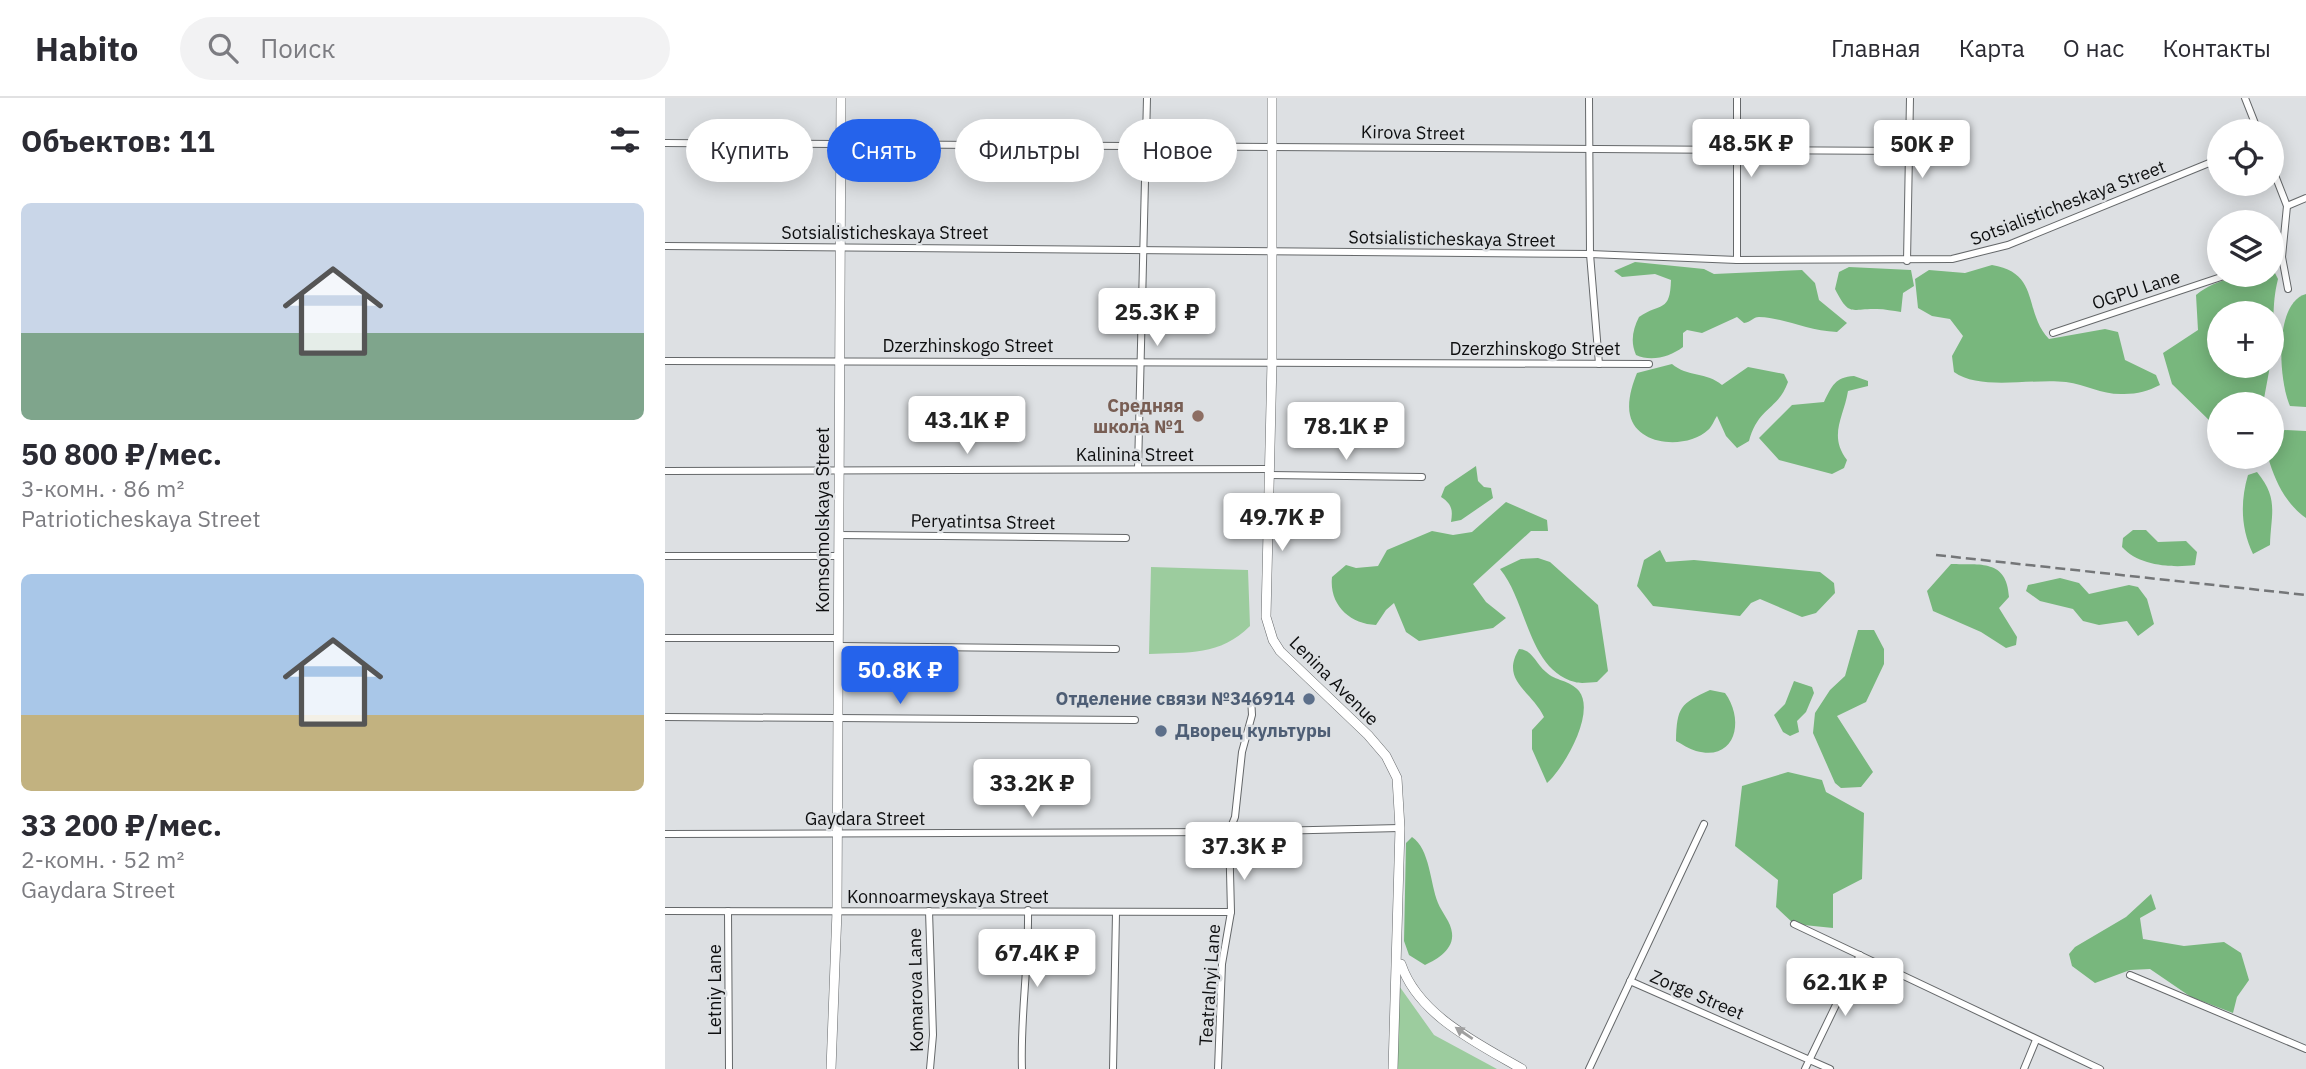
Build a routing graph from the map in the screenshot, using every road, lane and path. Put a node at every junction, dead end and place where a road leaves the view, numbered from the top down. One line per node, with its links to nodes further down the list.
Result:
1 (841, 98): 8 (main road, Komsomolskaya Street)
2 (1147, 98): 9 (street)
3 (1272, 98): 15 (main road, Lenina Avenue)
4 (1588, 98): 17 (street)
5 (1737, 98): 18 (street)
6 (1910, 98): 19 (street)
7 (2245, 98): 10 (street)
8 (841, 119)
9 (1147, 119)
10 (2253, 119)
11 (827, 142): 12 (street, Kirova Street)
12 (665, 143)
13 (941, 143): 16 (street, Kirova Street)
14 (1237, 145): 15 (street, Kirova Street)
15 (1271, 145): 17 (street, Kirova Street); 30 (main road, Lenina Avenue)
16 (1118, 146)
17 (1589, 150): 18 (street, Kirova Street); 31 (street)
18 (1737, 150): 19 (street, Kirova Street); 32 (street)
19 (1909, 151): 33 (street)
20 (2207, 164): 33 (street, Sotsialisticheskaya Street)
21 (841, 182): 28 (main road, Komsomolskaya Street)
22 (1146, 182): 29 (street)
23 (2283, 196): 25 (street)
24 (2306, 198): 25 (street)
25 (2287, 206): 26 (street)
26 (2284, 237)
27 (665, 246): 28 (street, Sotsialisticheskaya Street)
28 (841, 247): 29 (street, Sotsialisticheskaya Street); 38 (main road, Komsomolskaya Street)
29 (1144, 249): 30 (street, Sotsialisticheskaya Street); 40 (street)
30 (1271, 251): 31 (street, Sotsialisticheskaya Street); 41 (main road, Lenina Avenue)
31 (1590, 254): 32 (street, Sotsialisticheskaya Street); 42 (street)
32 (1737, 260): 33 (street, Sotsialisticheskaya Street)
33 (1907, 261)
34 (2284, 268): 36 (street)
35 (2207, 282): 37 (street, OGPU Lane)
36 (2288, 289)
37 (2053, 333)
38 (840, 360): 39 (street, Dzerzhinskogo Street); 40 (street, Dzerzhinskogo Street); 46 (main road, Komsomolskaya Street)
39 (665, 361)
40 (1141, 361): 41 (street, Dzerzhinskogo Street); 44 (street)
41 (1272, 361): 42 (street, Dzerzhinskogo Street); 47 (main road, Lenina Avenue)
42 (1599, 364): 43 (street, Dzerzhinskogo Street)
43 (1649, 364)
44 (1139, 469): 46 (street, Kalinina Street); 47 (street, Kalinina Street)
45 (665, 471): 46 (street, Kalinina Street)
46 (839, 471): 49 (main road, Komsomolskaya Street)
47 (1269, 472): 48 (street, Kalinina Street); 61 (main road, Lenina Avenue)
48 (1422, 477)
49 (839, 535): 50 (street, Peryatintsa Street); 52 (main road, Komsomolskaya Street)
50 (1126, 538)
51 (665, 556): 52 (street)
52 (839, 556): 54 (main road, Komsomolskaya Street)
53 (665, 638): 54 (street)
54 (838, 642): 55 (street); 58 (main road, Komsomolskaya Street)
55 (1117, 649)
56 (1251, 697): 62 (street, Teatralnyi Lane)
57 (665, 717): 58 (street)
58 (838, 719): 59 (street); 63 (main road, Komsomolskaya Street)
59 (1135, 720)
60 (1704, 824): 76 (street)
61 (1400, 828): 62 (street, Gaydara Street); 74 (main road, Lenina Avenue)
62 (1229, 832): 63 (street, Gaydara Street); 70 (street, Teatralnyi Lane)
63 (837, 833): 64 (street, Gaydara Street); 67 (main road, Komsomolskaya Street)
64 (665, 834)
65 (665, 911): 66 (street, Konnoarmeyskaya Street)
66 (728, 911): 67 (street, Konnoarmeyskaya Street); 80 (street, Letniy Lane)
67 (837, 911): 68 (street, Konnoarmeyskaya Street); 81 (main road, Komsomolskaya Street)
68 (929, 911): 69 (street, Konnoarmeyskaya Street); 82 (street, Komarova Lane)
69 (1028, 911): 71 (street, Konnoarmeyskaya Street); 83 (street)
70 (1231, 912): 71 (street, Konnoarmeyskaya Street); 85 (street, Teatralnyi Lane)
71 (1116, 913): 84 (street)
72 (1794, 923): 73 (street)
73 (1860, 955): 77 (street); 79 (street)
74 (1398, 956): 86 (main road, Lenina Avenue); 87 (main road, one-way to 74)
75 (2130, 975): 78 (street)
76 (1630, 981): 79 (street, Zorge Street); 88 (street)
77 (2036, 1040): 91 (street); 92 (street)
78 (2306, 1048)
79 (1809, 1059): 89 (street); 90 (street, Zorge Street)
80 (729, 1069)
81 (831, 1069)
82 (930, 1069)
83 (1021, 1069)
84 (1113, 1069)
85 (1218, 1069)
86 (1393, 1069)
87 (1522, 1069)
88 (1589, 1069)
89 (1805, 1069)
90 (1830, 1069)
91 (2024, 1069)
92 (2099, 1069)

